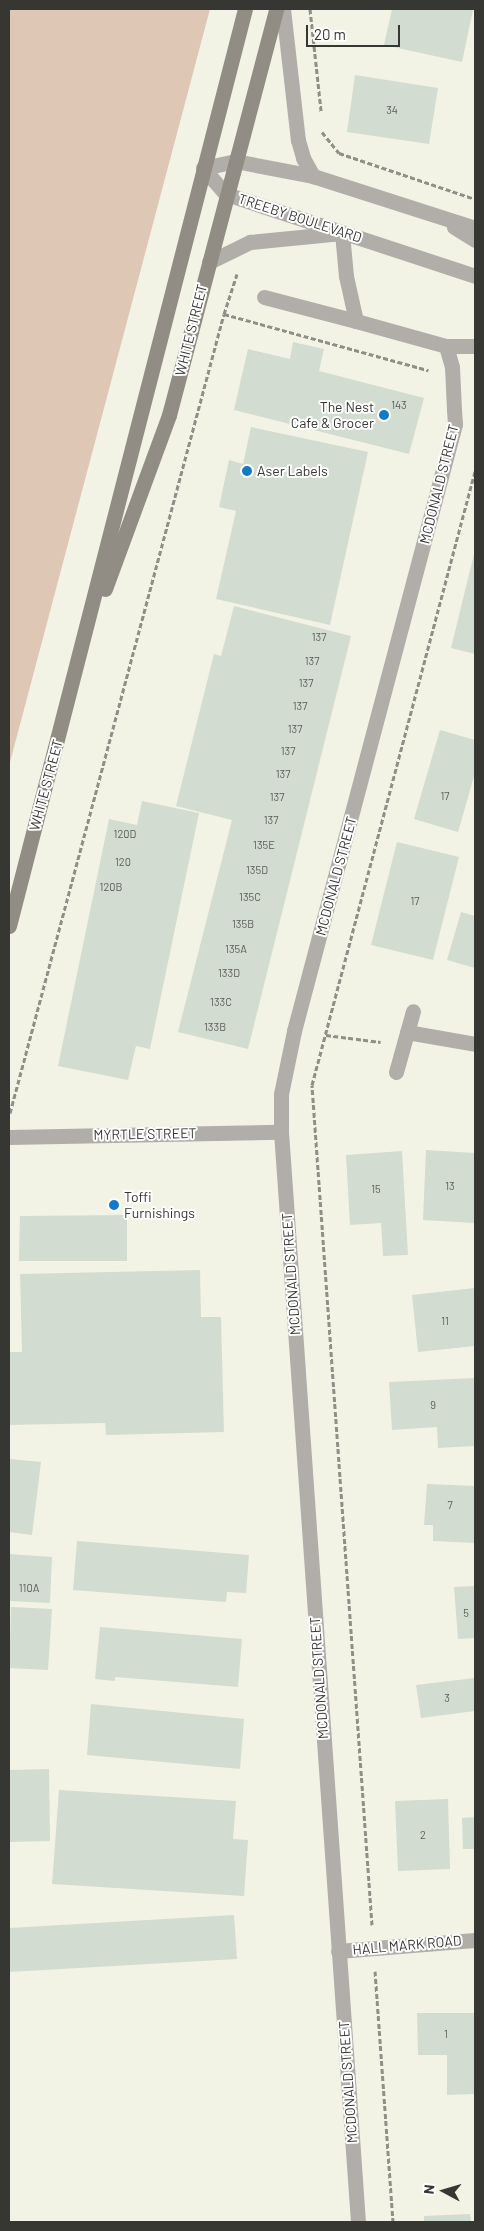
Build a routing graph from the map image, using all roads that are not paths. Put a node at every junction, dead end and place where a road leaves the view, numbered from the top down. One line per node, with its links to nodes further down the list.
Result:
1 (245, 9): 5 (main road, WHITE STREET)
2 (276, 9): 4 (main road, WHITE STREET)
3 (283, 9): 6 (street)
4 (235, 161): 5 (street); 6 (street); 7 (main road, WHITE STREET)
5 (203, 168): 7 (street, TREEBY BOULEVARD); 18 (main road, WHITE STREET)
6 (313, 176): 8 (street)
7 (226, 194): 10 (street, TREEBY BOULEVARD); 12 (main road, WHITE STREET)
8 (430, 215): 9 (street); 11 (street)
9 (475, 228)
10 (342, 233): 12 (street); 13 (street, TREEBY BOULEVARD); 15 (street)
11 (475, 240)
12 (209, 262): 18 (main road, WHITE STREET)
13 (475, 276)
14 (264, 297): 15 (street)
15 (356, 321): 16 (street)
16 (446, 346): 17 (street); 24 (street, MCDONALD STREET)
17 (475, 346)
18 (83, 644): 19 (main road, WHITE STREET)
19 (9, 926)
20 (414, 1011): 21 (street)
21 (405, 1038): 22 (street); 23 (street)
22 (475, 1044)
23 (396, 1072)
24 (281, 1132): 25 (street, MYRTLE STREET); 27 (street, MCDONALD STREET)
25 (9, 1137)
26 (475, 1940): 27 (street, HALL MARK ROAD)
27 (338, 1951): 28 (street, MCDONALD STREET)
28 (358, 2222)

